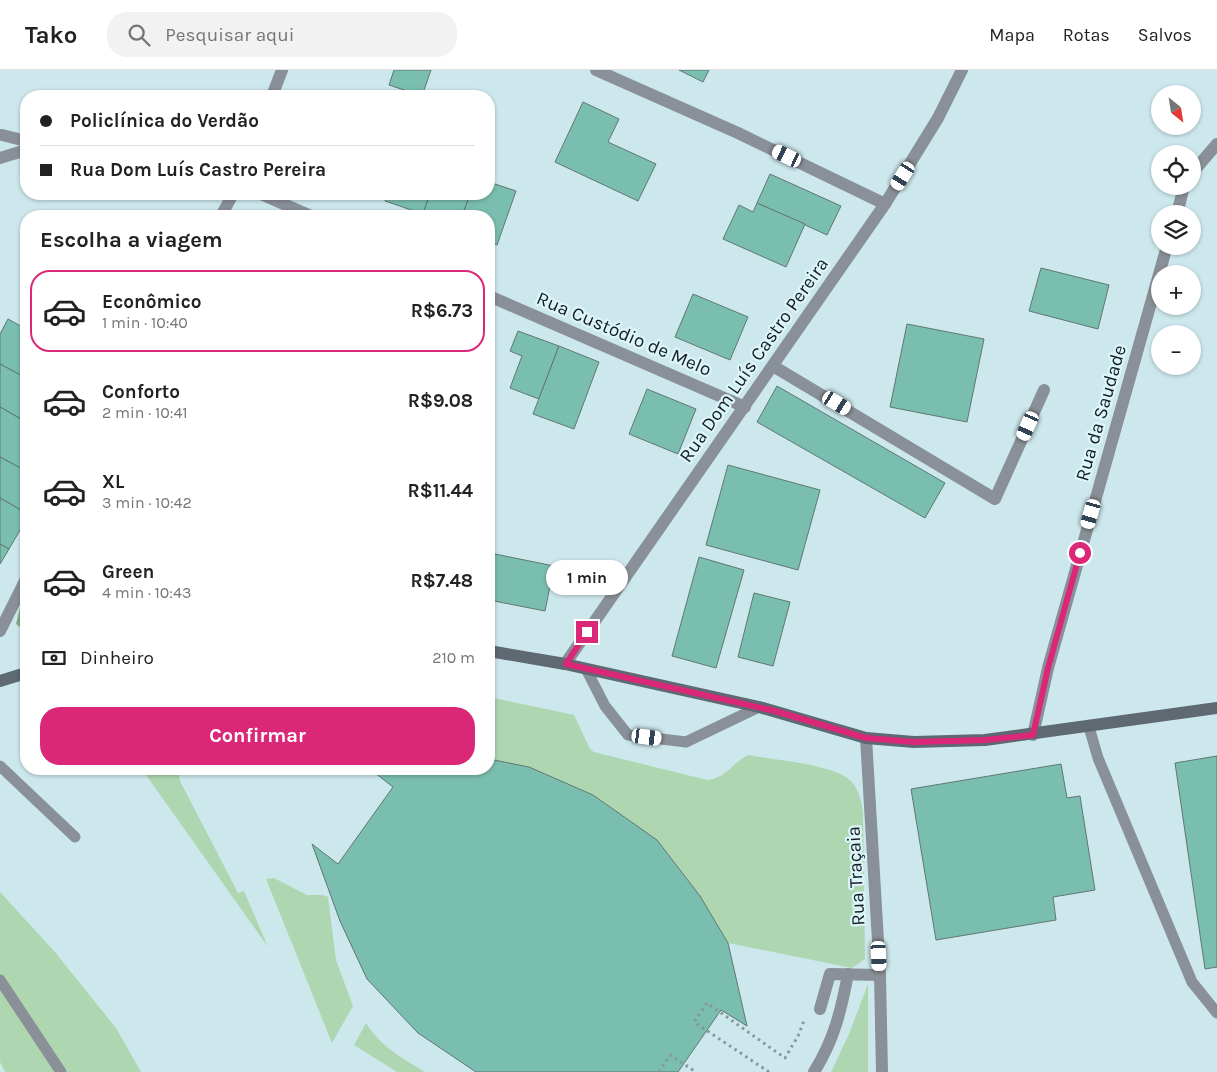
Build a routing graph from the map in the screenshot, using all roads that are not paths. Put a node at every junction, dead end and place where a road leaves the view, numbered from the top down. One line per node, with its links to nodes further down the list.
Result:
1 (282, 70): 4 (street)
2 (596, 70): 13 (street)
3 (962, 70): 13 (street, Rua Dom Luís Castro Pereira)
4 (274, 90)
5 (1, 134): 6 (street); 8 (street)
6 (20, 139)
7 (1217, 144): 11 (street)
8 (0, 152)
9 (20, 152): 10 (street)
10 (0, 158)
11 (1201, 163)
12 (275, 200): 14 (street)
13 (885, 204): 17 (street, Rua Dom Luís Castro Pereira)
14 (297, 210)
15 (1164, 255): 30 (street, Rua da Saudade)
16 (495, 299): 19 (street, Rua Custódio de Melo)
17 (773, 366): 18 (street); 19 (street, Rua Dom Luís Castro Pereira)
18 (1044, 390)
19 (745, 407): 23 (street, Rua Dom Luís Castro Pereira)
20 (20, 591): 21 (street)
21 (0, 631)
22 (495, 652): 23 (street)
23 (566, 664): 24 (street)
24 (586, 669): 27 (street); 27 (lane)
25 (20, 675): 26 (street)
26 (0, 681)
27 (759, 707): 31 (street)
28 (1217, 708): 29 (street)
29 (1089, 727): 30 (street); 38 (lane)
30 (1033, 735): 31 (street)
31 (866, 738): 35 (street, Rua Traçaia)
32 (0, 766): 33 (lane)
33 (75, 837)
34 (848, 974): 35 (street); 37 (street); 40 (street)
35 (880, 975): 41 (street, Rua Traçaia)
36 (0, 980): 39 (lane)
37 (820, 1009)
38 (1217, 1013)
39 (61, 1072)
40 (814, 1072)
41 (882, 1072)

